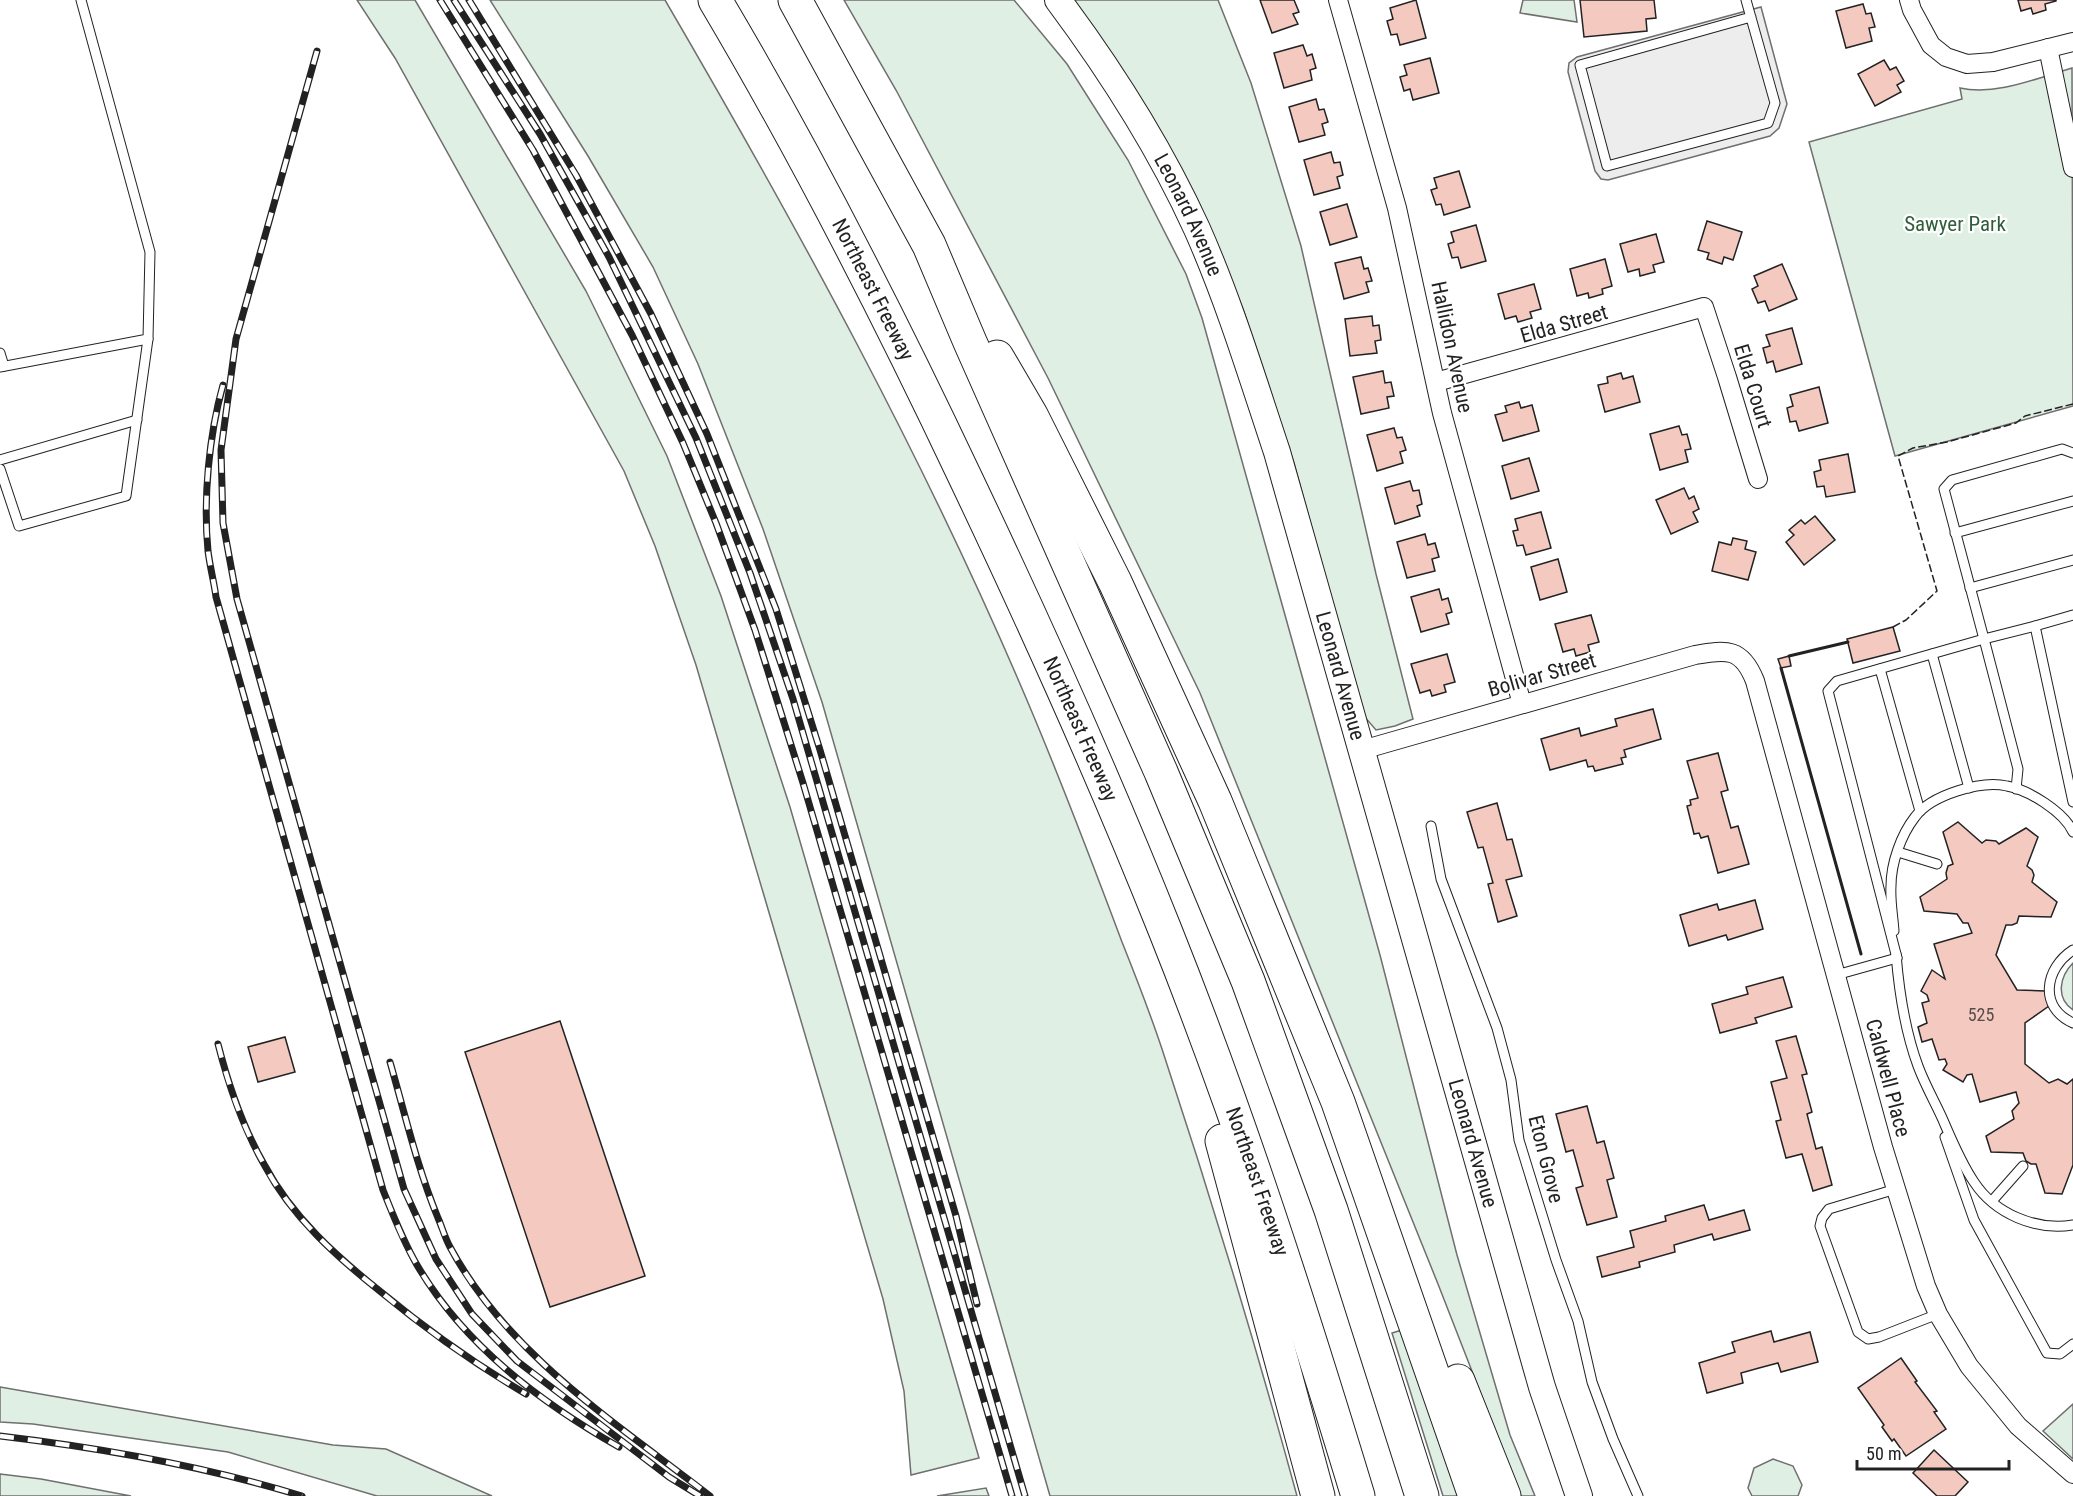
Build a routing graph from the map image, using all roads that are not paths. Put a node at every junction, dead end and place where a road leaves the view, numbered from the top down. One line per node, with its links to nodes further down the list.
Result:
1 (81, 0): 14 (lane)
2 (715, 0): 43 (highway, Northeast Freeway)
3 (795, 0): 12 (highway)
4 (1058, 0): 34 (street, Leonard Avenue)
5 (1338, 0): 17 (street, Hallidon Avenue)
6 (1746, 0): 8 (lane)
7 (1909, 0): 10 (street)
8 (1751, 17): 8 (lane)
9 (2073, 42): 10 (street)
10 (2048, 48): 11 (street)
11 (2073, 168)
12 (929, 245): 49 (highway); 60 (highway)
13 (1704, 307): 17 (street, Elda Street); 22 (street, Elda Court)
14 (148, 339): 16 (lane); 18 (lane)
15 (0, 353): 16 (lane)
16 (2, 367)
17 (1436, 382): 33 (street, Hallidon Avenue)
18 (136, 420): 20 (lane); 21 (lane)
19 (2073, 453): 24 (lane)
20 (0, 460)
21 (0, 469)
22 (1758, 479)
23 (2073, 501): 24 (lane)
24 (1955, 533): 26 (lane)
25 (2073, 560): 26 (lane)
26 (1970, 588): 29 (lane)
27 (2073, 615): 28 (lane)
28 (2035, 626): 29 (lane); 37 (lane)
29 (1984, 639): 30 (lane); 36 (lane)
30 (1932, 654): 32 (lane); 35 (lane)
31 (1734, 655): 33 (street, Bolivar Street); 46 (street, Caldwell Place)
32 (1880, 669): 38 (lane); 45 (lane)
33 (1522, 704): 34 (street, Bolivar Street)
34 (1362, 750): 56 (street, Leonard Avenue)
35 (1969, 788): 36 (lane); 38 (lane)
36 (2016, 789): 40 (lane)
37 (2073, 802)
38 (1920, 811): 41 (lane)
39 (1431, 826): 65 (lane, Eton Grove)
40 (2073, 832)
41 (1898, 852): 42 (lane); 45 (lane)
42 (1936, 864)
43 (1165, 931): 58 (highway); 59 (highway, Northeast Freeway)
44 (2073, 950): 47 (lane)
45 (1896, 958): 46 (lane); 48 (lane)
46 (1836, 975): 51 (street, Caldwell Place)
47 (2073, 1023)
48 (1927, 1086): 52 (lane); 55 (lane)
49 (1338, 1102): 61 (highway); 62 (highway)
50 (2023, 1166): 52 (lane)
51 (1896, 1189): 54 (street, Caldwell Place); 54 (lane)
52 (1992, 1201): 53 (lane)
53 (2073, 1225)
54 (1938, 1314): 57 (street, Caldwell Place)
55 (2073, 1344)
56 (1542, 1387): 63 (street, Leonard Avenue); 64 (street, Leonard Avenue)
57 (2073, 1474)
58 (1318, 1496)
59 (1358, 1496)
60 (1422, 1496)
61 (1475, 1496)
62 (1504, 1496)
63 (1565, 1496)
64 (1579, 1496)
65 (1638, 1496)

